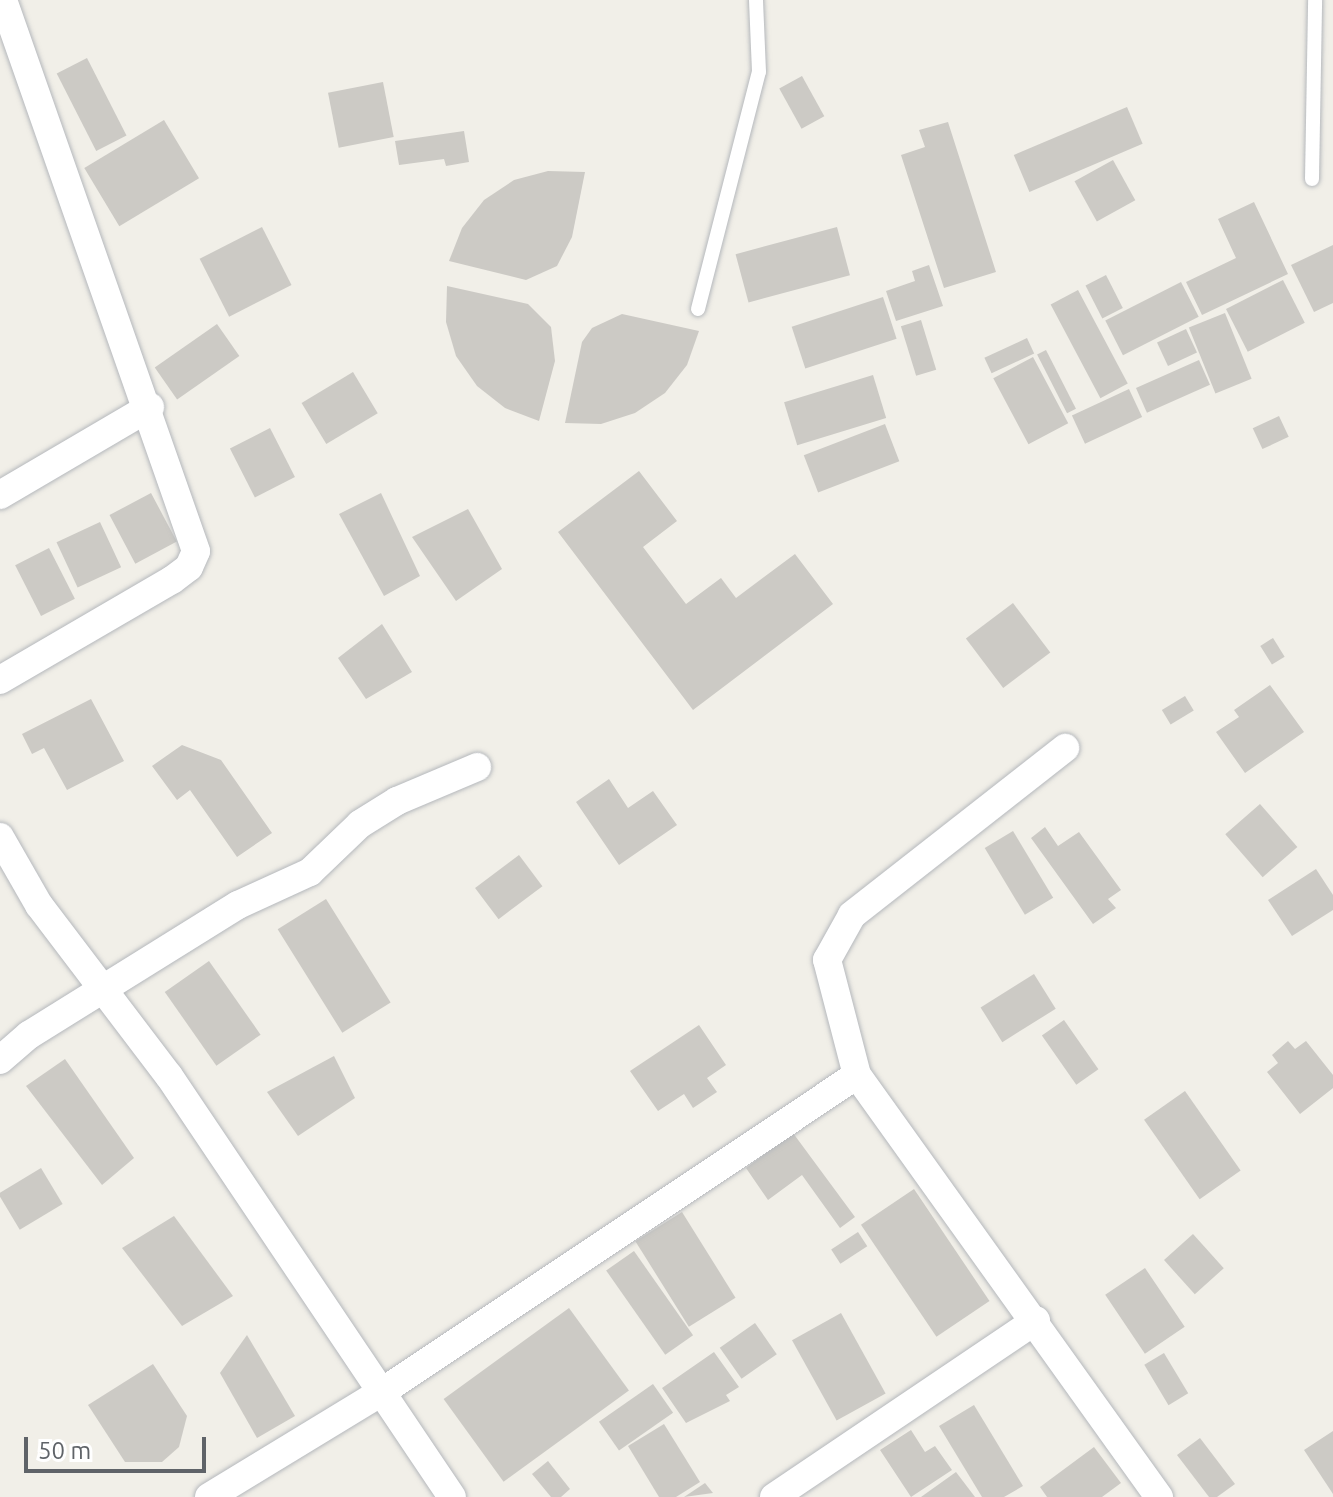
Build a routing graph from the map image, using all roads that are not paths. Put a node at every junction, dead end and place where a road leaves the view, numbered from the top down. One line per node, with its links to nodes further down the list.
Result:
1 (3, 0): 6 (street)
2 (756, 0): 5 (lane)
3 (1315, 0): 4 (lane)
4 (1312, 179)
5 (698, 309)
6 (150, 407): 7 (street); 8 (street)
7 (0, 495)
8 (0, 680)
9 (1065, 748): 14 (street)
10 (477, 767): 12 (street)
11 (0, 837): 12 (street)
12 (101, 994): 13 (street); 16 (street)
13 (0, 1060)
14 (857, 1075): 15 (street); 16 (street)
15 (1036, 1320): 19 (street); 20 (street)
16 (382, 1392): 17 (street); 18 (street)
17 (209, 1497)
18 (452, 1497)
19 (774, 1497)
20 (1159, 1497)

